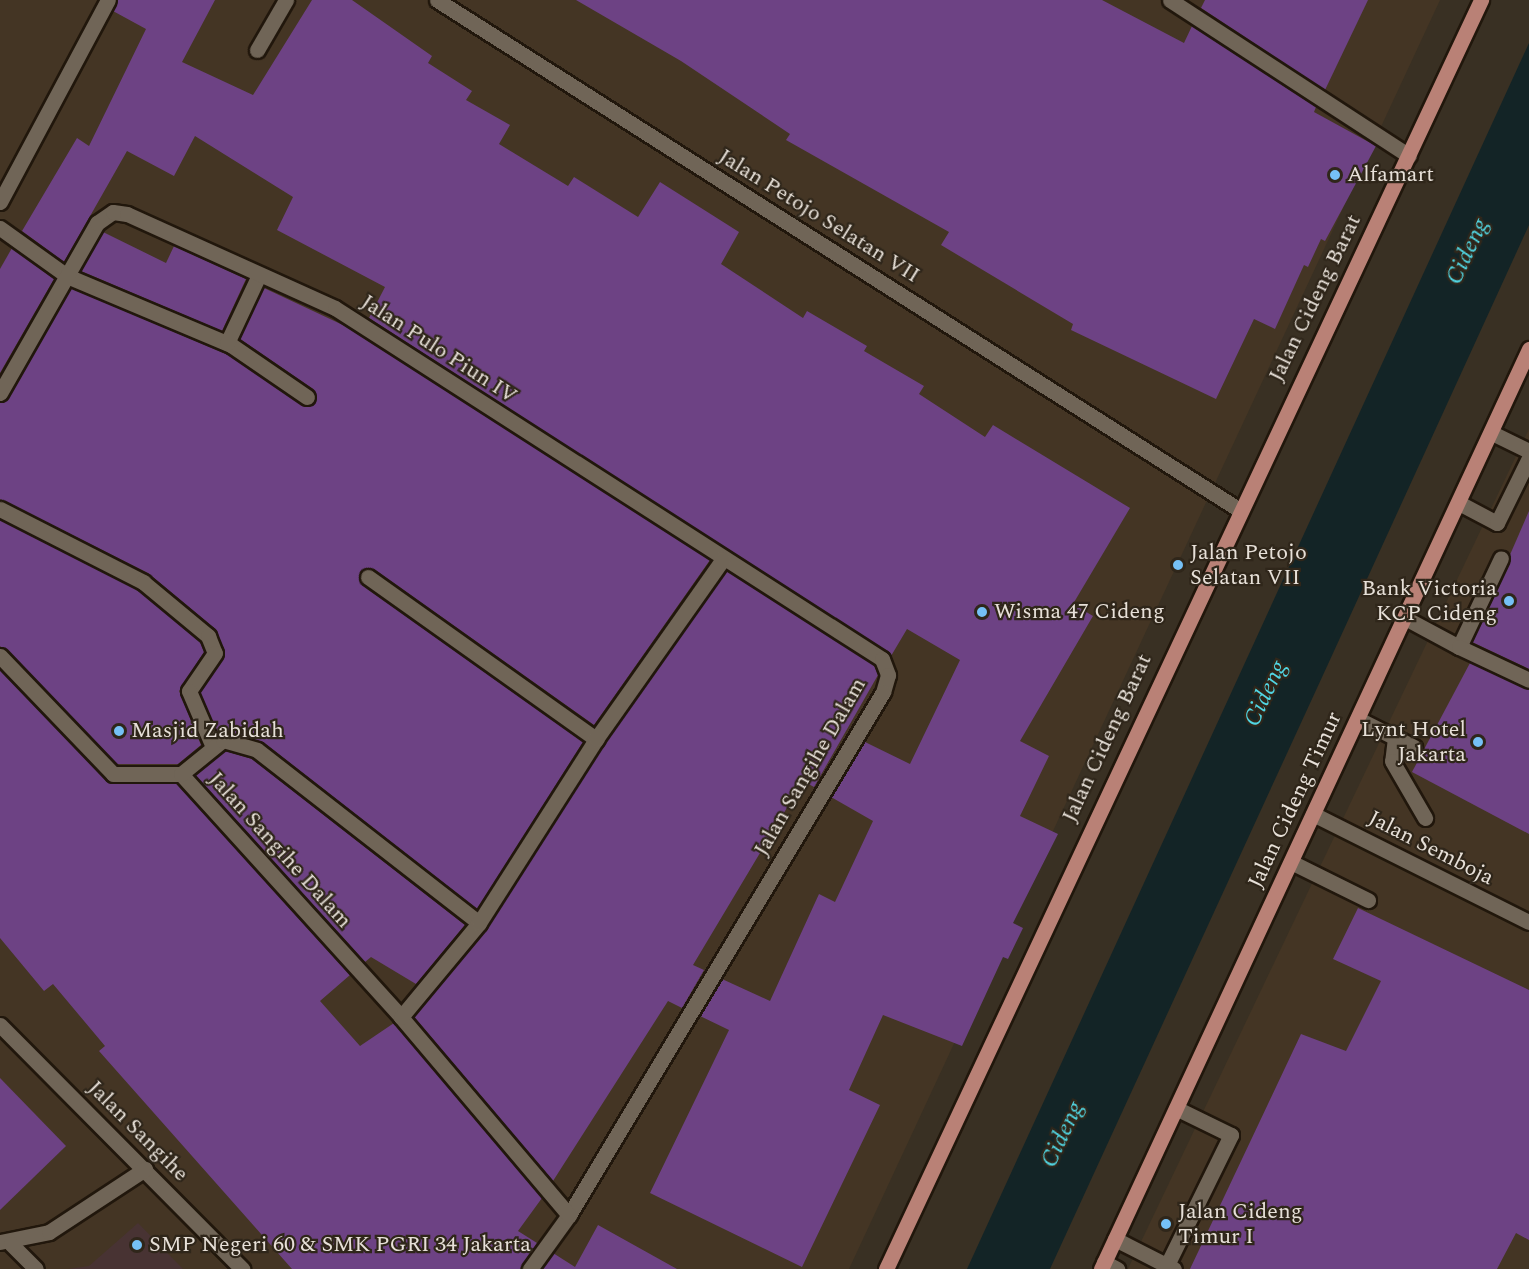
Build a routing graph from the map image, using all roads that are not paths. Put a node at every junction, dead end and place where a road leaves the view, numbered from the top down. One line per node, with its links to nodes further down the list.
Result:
1 (108, 0): 8 (street)
2 (286, 0): 6 (street)
3 (437, 0): 21 (street, Jalan Petojo Selatan VII)
4 (1170, 0): 7 (street)
5 (1481, 0): 7 (main road, Jalan Cideng Barat)
6 (257, 50)
7 (1408, 156): 21 (main road, Jalan Cideng Barat)
8 (0, 202)
9 (0, 228): 11 (street)
10 (259, 275): 11 (street, Jalan Pulo Piun IV); 12 (street); 23 (street, Jalan Pulo Piun IV)
11 (67, 276): 12 (street); 14 (street)
12 (227, 343): 15 (street)
13 (1529, 349): 16 (main road, Jalan Cideng Timur)
14 (0, 393)
15 (307, 397)
16 (1492, 433): 17 (street); 19 (main road, Jalan Cideng Timur)
17 (1529, 451)
18 (1529, 458): 19 (street)
19 (1459, 503): 25 (main road, Jalan Cideng Timur)
20 (0, 509): 32 (street)
21 (1238, 509): 53 (main road, Jalan Cideng Barat)
22 (1501, 558): 26 (street)
23 (723, 559): 31 (street); 45 (street, Jalan Sangihe Dalam)
24 (368, 577): 31 (street)
25 (1406, 618): 26 (street); 29 (main road, Jalan Cideng Timur)
26 (1459, 647): 28 (street)
27 (0, 656): 34 (street)
28 (1529, 680)
29 (1358, 720): 30 (street); 35 (main road, Jalan Cideng Timur)
30 (1395, 738): 33 (street); 36 (street)
31 (596, 739): 39 (street)
32 (213, 747): 34 (street, Jalan Sangihe Dalam); 39 (street, Jalan Sangihe Dalam)
33 (1414, 747)
34 (181, 774): 41 (street, Jalan Sangihe Dalam)
35 (1313, 814): 37 (main road, Jalan Cideng Timur); 40 (street, Jalan Semboja)
36 (1425, 818)
37 (1291, 862): 38 (street); 43 (main road, Jalan Cideng Timur)
38 (1368, 900)
39 (479, 922): 41 (street)
40 (1529, 922)
41 (401, 1017): 45 (street, Jalan Sangihe Dalam)
42 (0, 1025): 44 (street, Jalan Sangihe)
43 (1176, 1108): 46 (main road, Jalan Cideng Timur); 49 (street)
44 (145, 1169): 47 (street); 51 (street, Jalan Sangihe)
45 (569, 1215): 52 (street, Jalan Sangihe Dalam)
46 (1115, 1239): 48 (main road, Jalan Cideng Timur); 49 (street)
47 (6, 1243): 50 (street)
48 (1107, 1267)
49 (1170, 1267)
50 (36, 1269)
51 (242, 1269)
52 (530, 1269)
53 (886, 1269)

